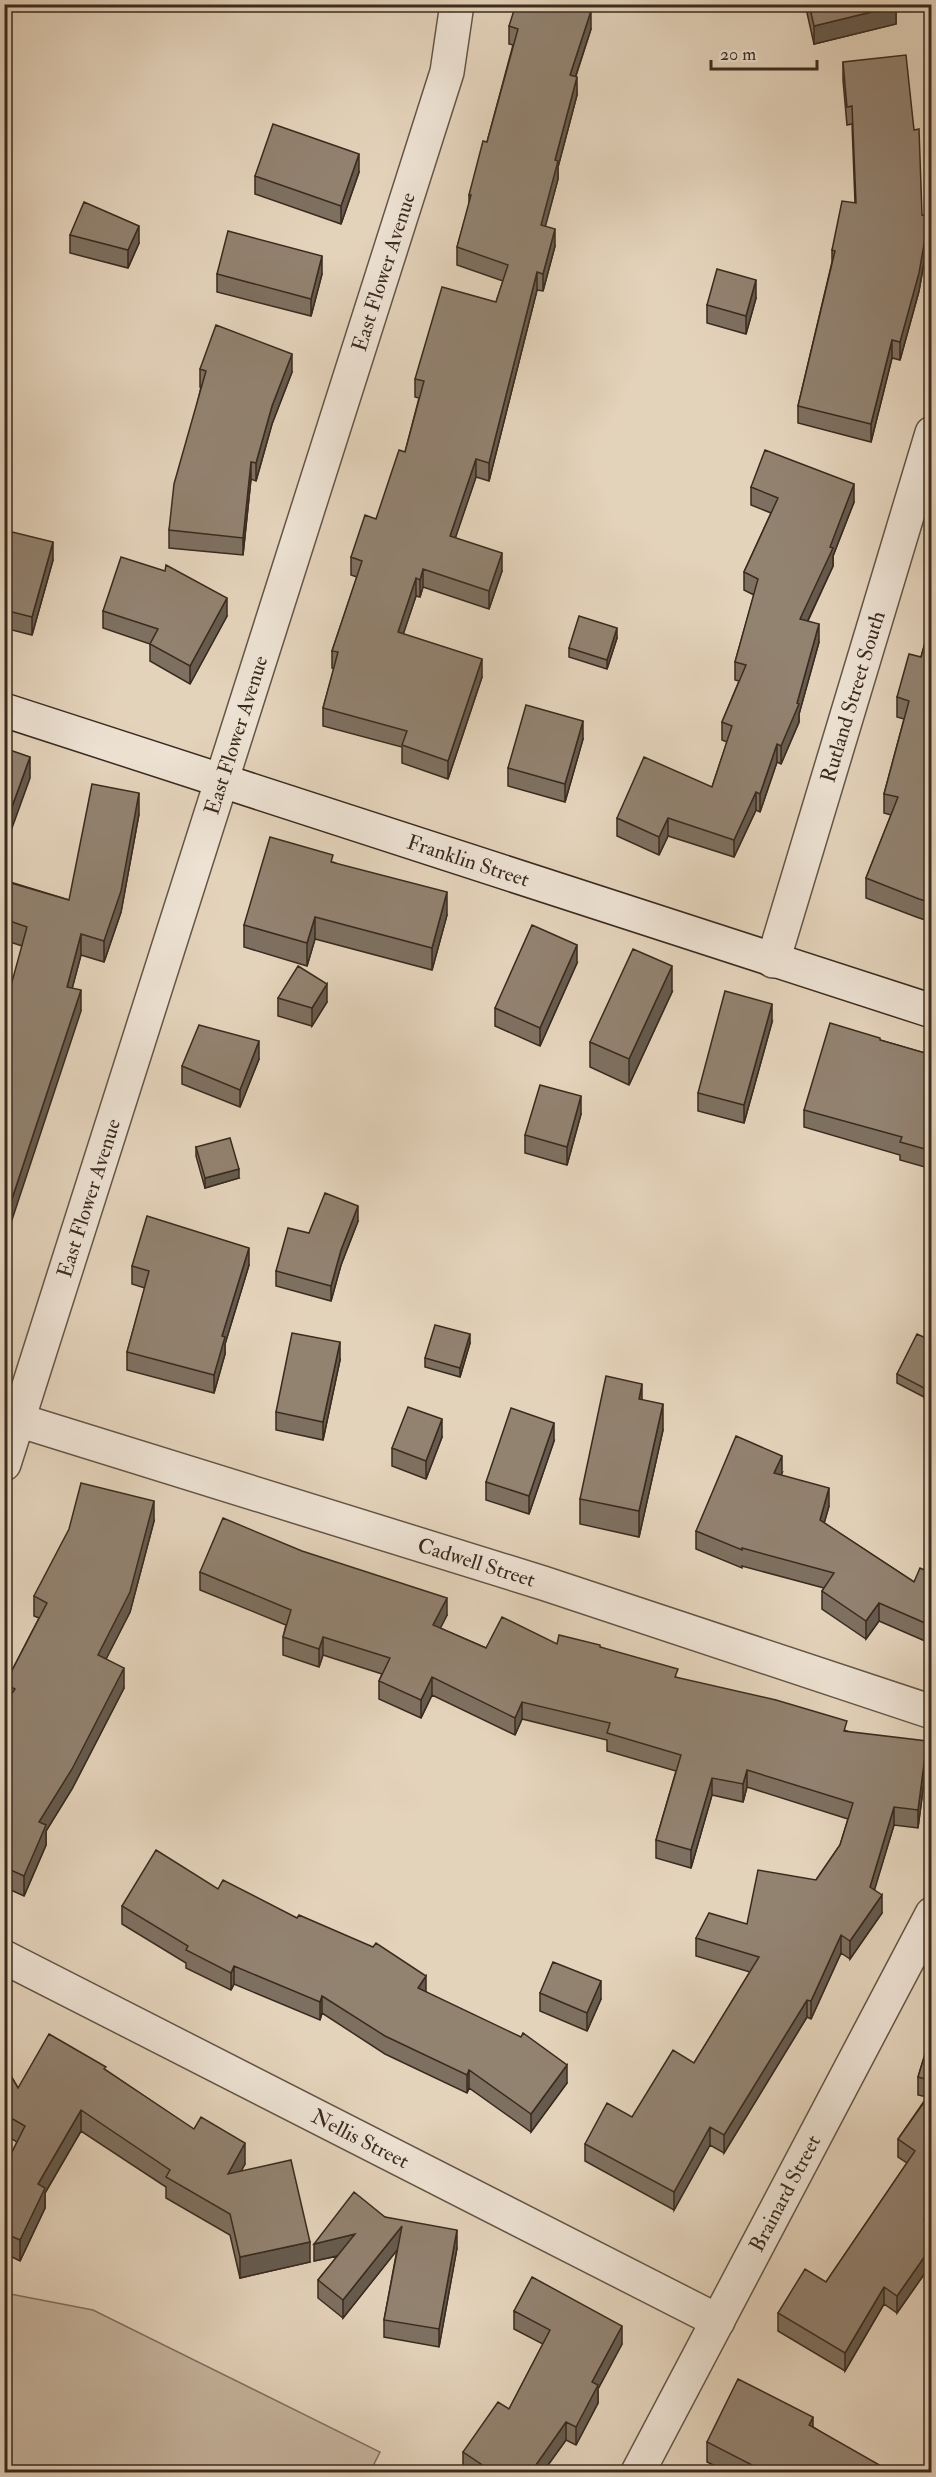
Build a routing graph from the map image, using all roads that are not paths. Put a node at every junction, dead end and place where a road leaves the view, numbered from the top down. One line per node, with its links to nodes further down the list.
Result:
1 (457, 4): 4 (street, East Flower Avenue)
2 (932, 433): 5 (street, Rutland Street South)
3 (4, 710): 4 (street, Franklin Street)
4 (223, 782): 5 (street, Franklin Street); 7 (street, East Flower Avenue)
5 (773, 961): 6 (street, Franklin Street)
6 (932, 1011)
7 (18, 1420): 8 (street, East Flower Avenue); 9 (street, Cadwell Street)
8 (4, 1464)
9 (932, 1712)
10 (932, 1914): 12 (street, Brainard Street)
11 (4, 1957): 12 (street, Nellis Street)
12 (718, 2321): 13 (street, Brainard Street)
13 (638, 2472)

